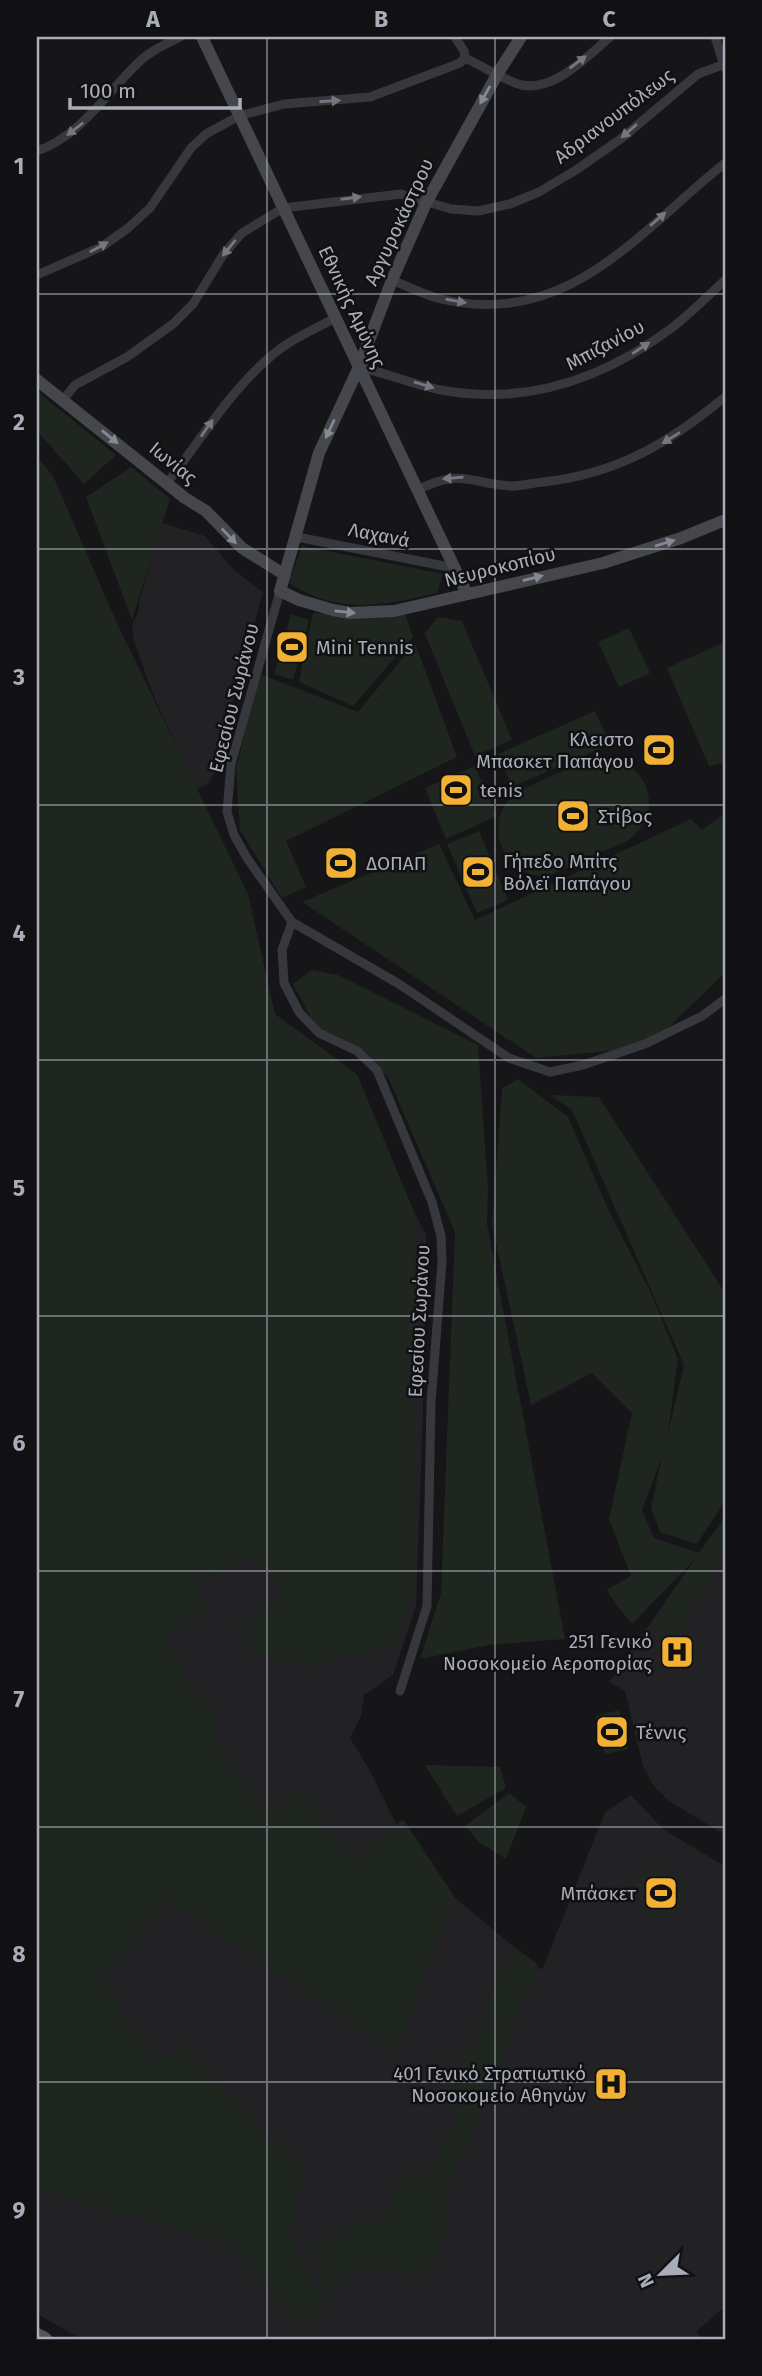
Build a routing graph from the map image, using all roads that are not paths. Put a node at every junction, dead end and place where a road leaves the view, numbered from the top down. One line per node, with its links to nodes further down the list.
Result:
1 (180, 37): 11 (street, one-way to 11)
2 (202, 37): 10 (street, Εθνικής Αμύνης)
3 (455, 37): 7 (street)
4 (521, 37): 9 (street, Αργυροκάστρου)
5 (610, 37): 9 (street, one-way to 5)
6 (715, 37): 8 (street)
7 (465, 58): 9 (street); 10 (street, one-way to 7)
8 (725, 65): 13 (street, Αδριανουπόλεως, one-way to 13)
9 (498, 73): 13 (street, Αργυροκάστρου, one-way to 13)
10 (240, 116): 14 (street, Εθνικής Αμύνης); 15 (street, one-way to 10)
11 (37, 151)
12 (725, 163): 16 (street, one-way to 12)
13 (426, 203): 14 (street, Αδριανουπόλεως, one-way to 13); 16 (street, Αργυροκάστρου)
14 (283, 208): 18 (street, Εθνικής Αμύνης); 22 (street, Αδριανουπόλεως, one-way to 22)
15 (37, 275)
16 (392, 280): 19 (street, Αργυροκάστρου)
17 (725, 280): 19 (street, Μπιζανίου, one-way to 17)
18 (335, 318): 19 (street, Εθνικής Αμύνης); 23 (street, one-way to 18)
19 (359, 367): 24 (street, Εθνικής Αμύνης); 26 (street, Αργυροκάστρου, one-way to 26)
20 (37, 380): 22 (street, Ιωνίας)
21 (725, 397): 24 (street, one-way to 24)
22 (64, 399): 23 (street, Ιωνίας, one-way to 23)
23 (167, 483): 28 (street, Ιωνίας, one-way to 28)
24 (417, 490): 27 (street, Εθνικής Αμύνης)
25 (725, 520): 30 (street, Νευροκοπίου, one-way to 25)
26 (297, 537): 27 (street, Λαχανά); 28 (street, Αργυροκάστρου)
27 (454, 568): 30 (street, Εθνικής Αμύνης)
28 (285, 575): 29 (street, Αργυροκάστρου)
29 (280, 591): 30 (street, Νευροκοπίου, one-way to 30); 31 (street, Εφεσίου Σωράνου)
30 (467, 594)
31 (292, 922): 32 (street, Εφεσίου Σωράνου); 33 (street, Εφεσίου Σωράνου)
32 (725, 999)
33 (400, 1691)
34 (37, 2334): 35 (main road)
35 (45, 2339)

